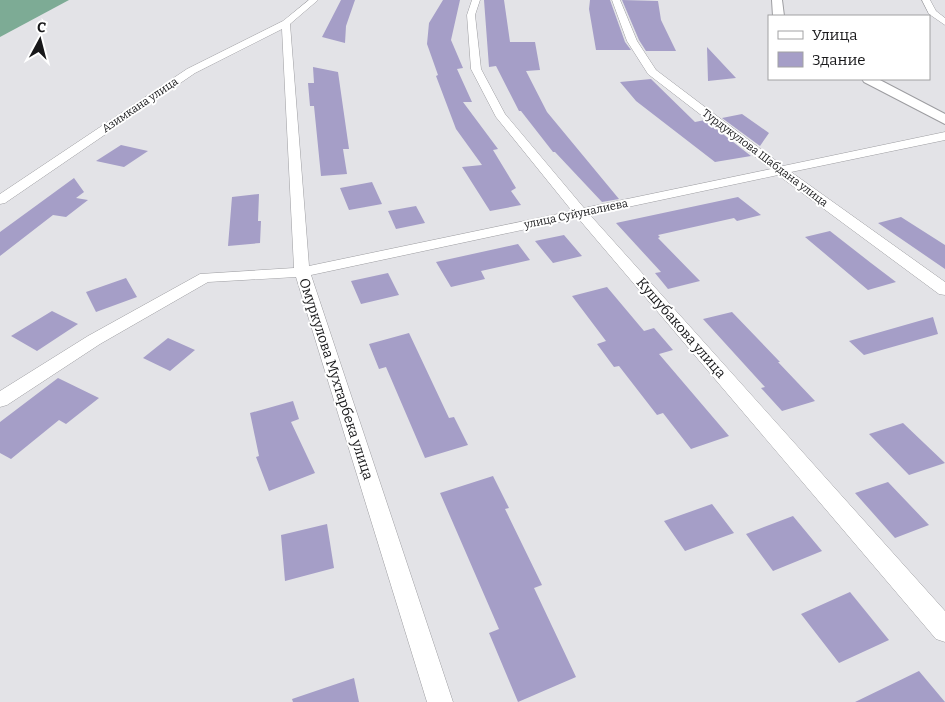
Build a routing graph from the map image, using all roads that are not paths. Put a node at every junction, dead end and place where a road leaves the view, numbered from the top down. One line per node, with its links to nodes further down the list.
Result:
1 (314, 0): 8 (street)
2 (476, 0): 14 (street, Кушубакова улица)
3 (616, 0): 12 (street, Турдукулова Шабдана улица)
4 (777, 0): 6 (street)
5 (926, 0): 7 (street)
6 (778, 15)
7 (945, 22)
8 (286, 23): 13 (street, Азимкана улица); 15 (street, Омуркулова Мухтарбека улица)
9 (871, 80): 10 (street)
10 (945, 120)
11 (945, 136): 12 (street, улица Суйуналиева)
12 (780, 171): 14 (street, улица Суйуналиева); 16 (street, Турдукулова Шабдана улица)
13 (0, 200)
14 (581, 213): 15 (street, улица Суйуналиева); 18 (street, Кушубакова улица)
15 (302, 272): 17 (street, улица Суйуналиева); 19 (street, Омуркулова Мухтарбека улица)
16 (945, 290)
17 (0, 400)
18 (945, 630)
19 (440, 702)

